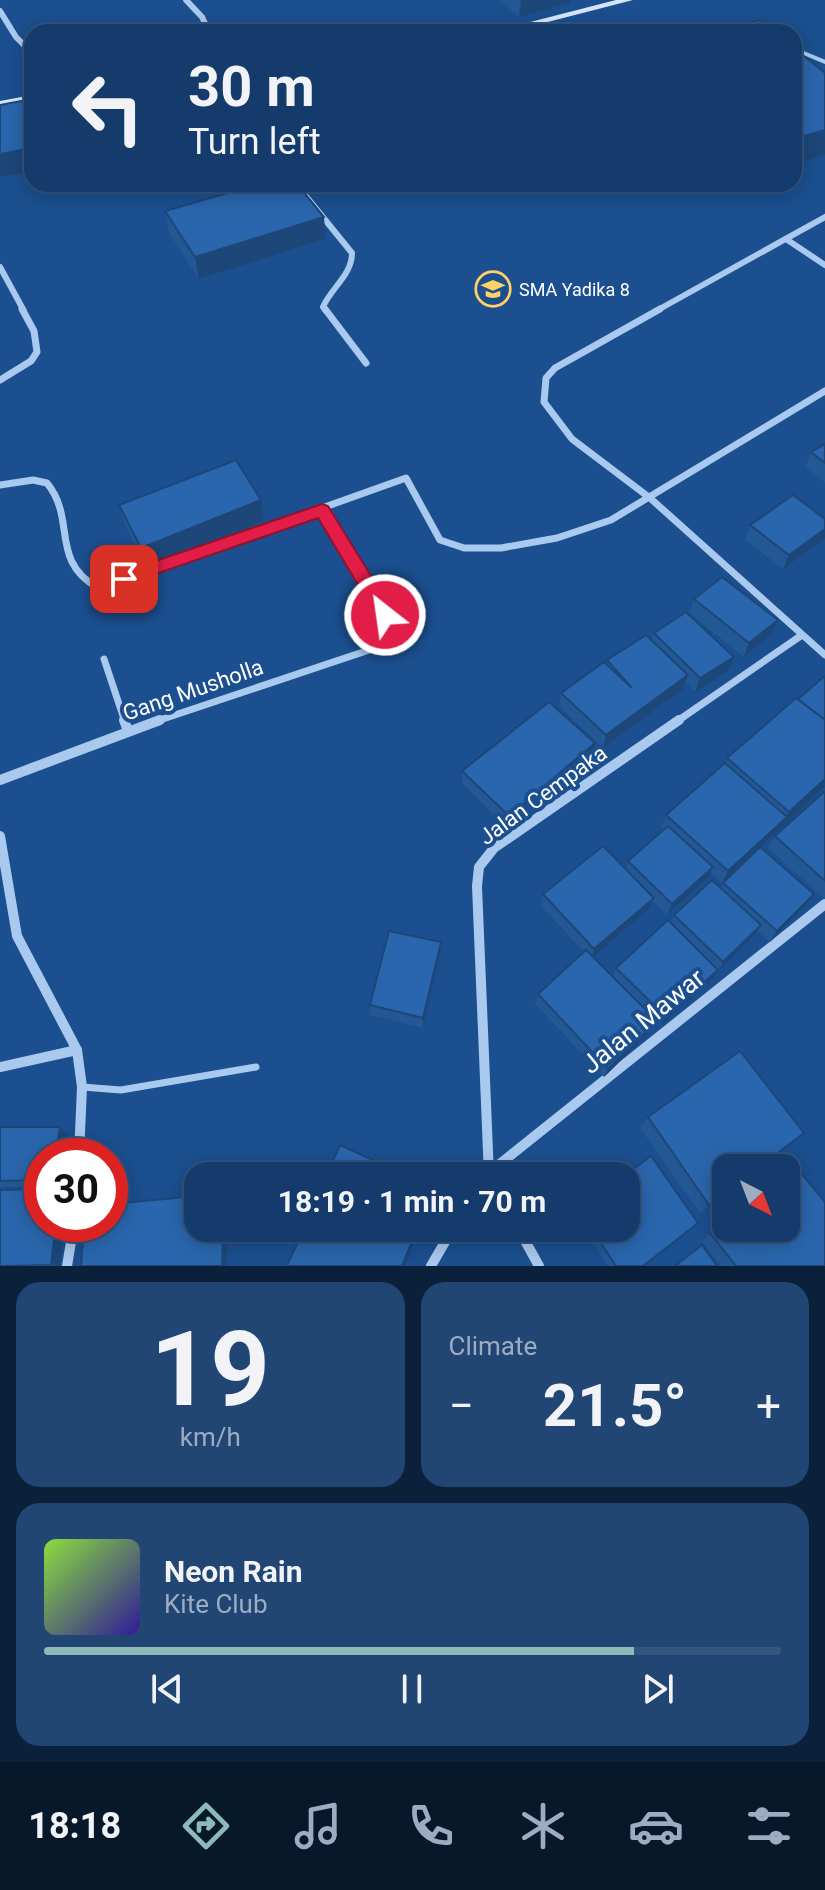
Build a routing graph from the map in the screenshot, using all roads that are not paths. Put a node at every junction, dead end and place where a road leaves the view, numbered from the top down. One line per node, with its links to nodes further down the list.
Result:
1 (186, 0): 5 (street)
2 (628, 0): 3 (street)
3 (612, 2): 6 (street)
4 (0, 11): 7 (street)
5 (205, 24)
6 (528, 24)
7 (24, 45)
8 (802, 52): 9 (lane)
9 (825, 62)
10 (24, 100): 11 (street)
11 (0, 104)
12 (302, 192): 17 (street)
13 (825, 217): 14 (street)
14 (786, 239): 15 (street); 21 (street)
15 (825, 265)
16 (0, 267): 18 (street)
17 (366, 363)
18 (0, 380)
19 (825, 391): 21 (street)
20 (0, 485): 22 (street)
21 (650, 498): 22 (street); 23 (street)
22 (322, 510): 26 (street, Gang Musholla)
23 (802, 635): 24 (street); 35 (street, Jalan Cempaka)
24 (825, 655)
25 (104, 659): 26 (street)
26 (128, 731): 27 (street, Gang Musholla)
27 (0, 780)
28 (0, 836): 30 (street)
29 (825, 904): 36 (street, Jalan Mawar)
30 (77, 1050): 31 (street); 33 (street)
31 (0, 1067)
32 (256, 1067): 33 (lane)
33 (82, 1087): 34 (street)
34 (80, 1138)
35 (487, 1162)
36 (503, 1162)
37 (71, 1242): 40 (street)
38 (445, 1242): 41 (street)
39 (526, 1242): 42 (street)
40 (67, 1266)
41 (431, 1266)
42 (539, 1266)

